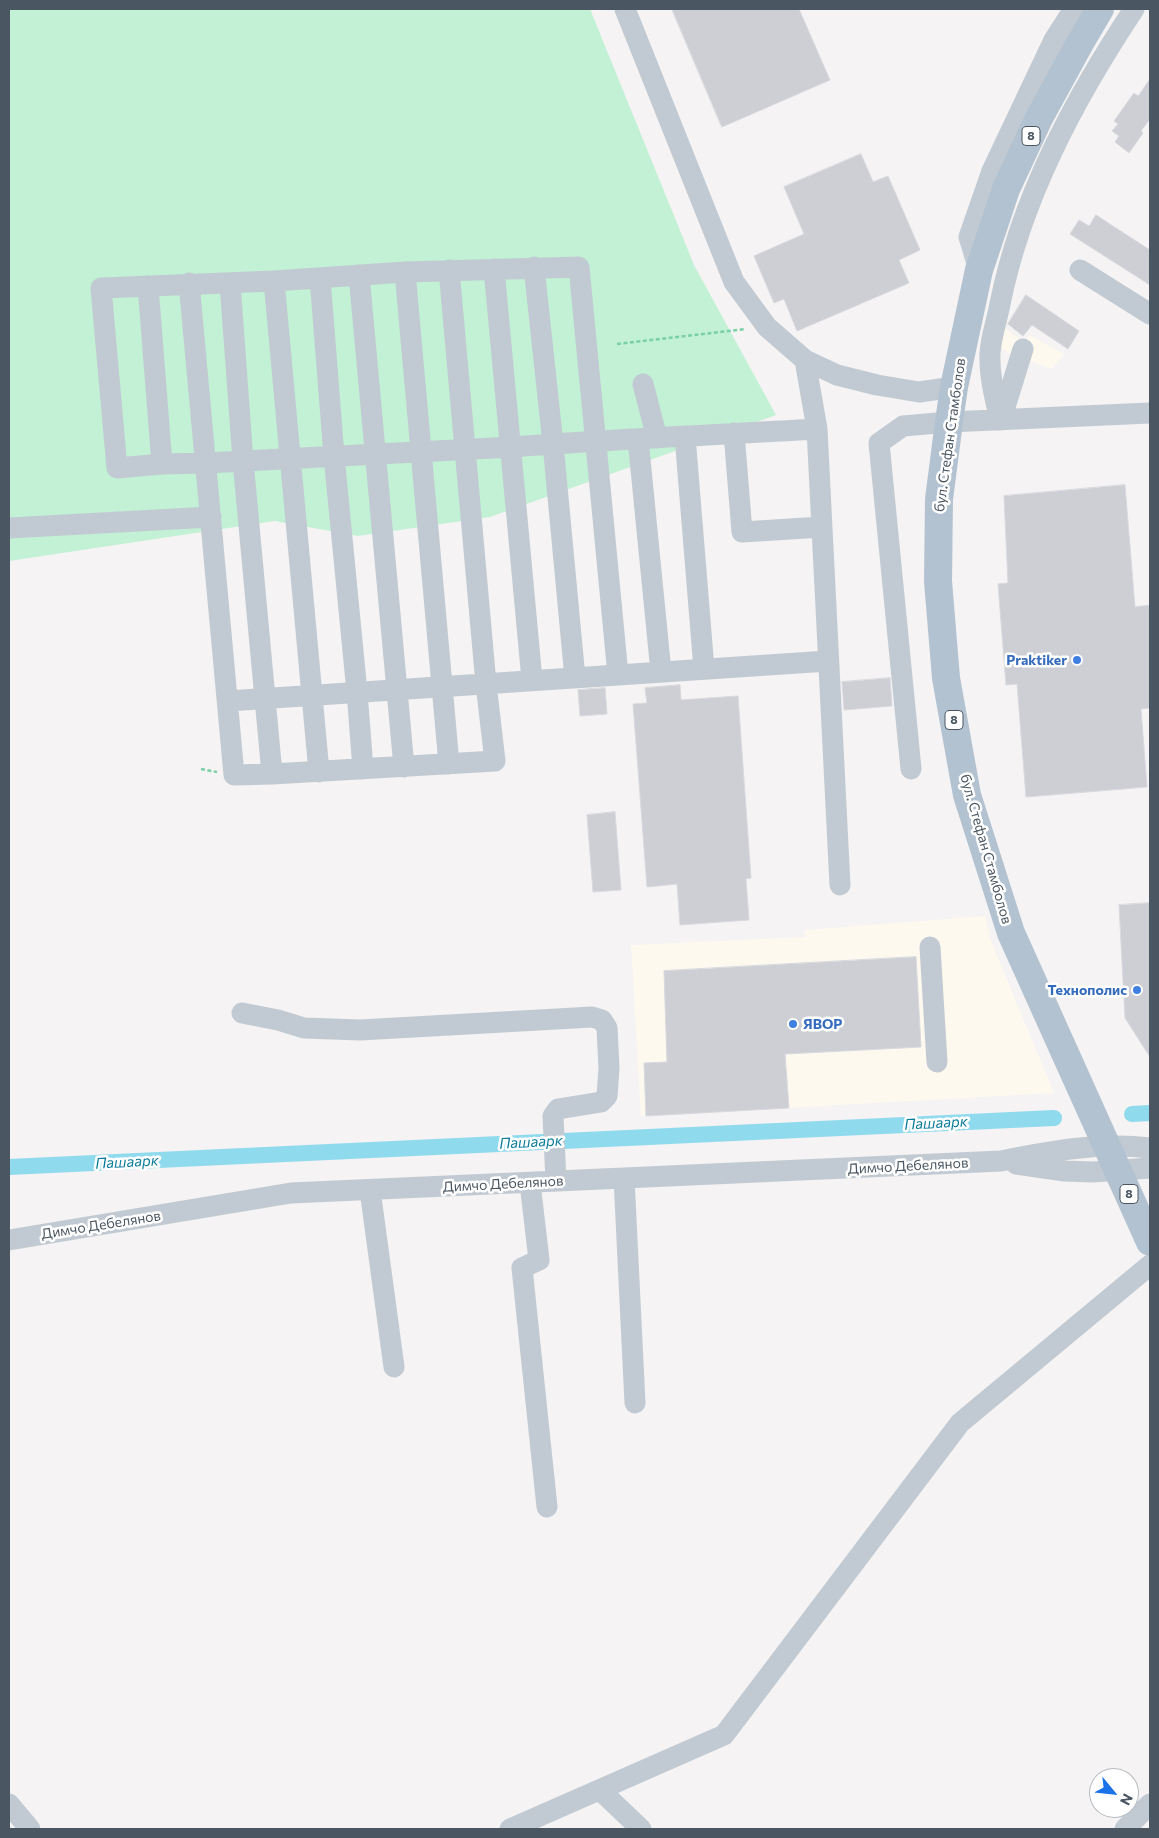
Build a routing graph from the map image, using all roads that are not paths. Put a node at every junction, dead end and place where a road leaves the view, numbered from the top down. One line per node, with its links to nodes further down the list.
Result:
1 (625, 9): 19 (street)
2 (1074, 9): 8 (street)
3 (1100, 9): 8 (main road, бул. Стефан Стамболов / 8)
4 (1134, 9): 23 (street)
5 (534, 267): 6 (street); 29 (street); 30 (street)
6 (494, 269): 7 (street); 31 (street)
7 (449, 270): 10 (street); 32 (street)
8 (979, 270): 21 (main road, бул. Стефан Стамболов / 8)
9 (1080, 270): 17 (street)
10 (405, 272): 11 (street); 33 (street)
11 (359, 275): 12 (street); 34 (street)
12 (320, 278): 13 (street); 35 (street)
13 (274, 281): 15 (street); 36 (street)
14 (189, 283): 15 (street); 16 (street); 38 (street)
15 (230, 283): 37 (street)
16 (148, 286): 39 (street); 39 (street)
17 (1150, 314)
18 (1023, 349): 23 (street)
19 (805, 360): 21 (street); 25 (street)
20 (643, 384): 28 (street)
21 (954, 387): 24 (main road, бул. Стефан Стамболов / 8)
22 (1150, 413): 23 (street)
23 (1000, 420): 24 (street)
24 (949, 422): 58 (street); 66 (main road, бул. Стефан Стамболов / 8)
25 (817, 429): 26 (street); 41 (street)
26 (734, 433): 27 (street); 41 (street)
27 (685, 436): 28 (street); 44 (street)
28 (647, 438): 29 (street); 45 (street)
29 (596, 441): 30 (street); 46 (street)
30 (553, 444): 31 (street); 47 (street)
31 (512, 447): 32 (street); 48 (street)
32 (466, 448): 33 (street); 49 (street)
33 (420, 451): 34 (street); 50 (street)
34 (375, 454): 35 (street); 51 (street)
35 (334, 456): 36 (street); 52 (street)
36 (290, 458): 37 (street); 53 (street)
37 (243, 461): 38 (street); 54 (street)
38 (206, 463): 39 (street); 40 (street)
39 (162, 464)
40 (211, 517): 42 (street); 55 (street)
41 (822, 527): 43 (street)
42 (9, 528)
43 (828, 661): 44 (street); 62 (street)
44 (704, 669): 45 (street)
45 (661, 672): 46 (street)
46 (618, 675): 47 (street)
47 (575, 678): 48 (street)
48 (532, 680): 49 (street)
49 (486, 684): 50 (street); 56 (street)
50 (441, 687): 51 (street); 56 (street)
51 (397, 690): 52 (street); 57 (street)
52 (357, 692): 53 (street); 59 (street)
53 (310, 696): 54 (street); 60 (street)
54 (264, 699): 55 (street); 61 (street)
55 (228, 701): 61 (street)
56 (449, 764): 57 (street)
57 (404, 767): 59 (street)
58 (911, 769)
59 (363, 770): 60 (street)
60 (319, 772): 61 (street)
61 (272, 774)
62 (840, 885)
63 (930, 947): 65 (street)
64 (242, 1012): 72 (street)
65 (937, 1062)
66 (1106, 1146): 67 (street, Димчо Дебелянов); 68 (street, Димчо Дебелянов); 70 (main road, бул. Стефан Стамболов / 8)
67 (1150, 1148)
68 (1001, 1162): 70 (street, Димчо Дебелянов); 71 (street, Димчо Дебелянов)
69 (1150, 1168): 70 (street, Димчо Дебелянов)
70 (1118, 1170): 75 (main road, бул. Стефан Стамболов / 8)
71 (624, 1178): 72 (street, Димчо Дебелянов); 79 (street)
72 (556, 1181): 73 (street, Димчо Дебелянов)
73 (530, 1182): 74 (street, Димчо Дебелянов); 80 (street)
74 (370, 1190): 76 (street, Димчо Дебелянов); 78 (street)
75 (1148, 1228)
76 (9, 1240)
77 (1150, 1264): 81 (street)
78 (394, 1367)
79 (635, 1403)
80 (547, 1507)
81 (601, 1790): 85 (street); 86 (street)
82 (9, 1804): 84 (street)
83 (1150, 1804): 87 (street)
84 (30, 1829)
85 (510, 1829)
86 (641, 1829)
87 (1125, 1829)

